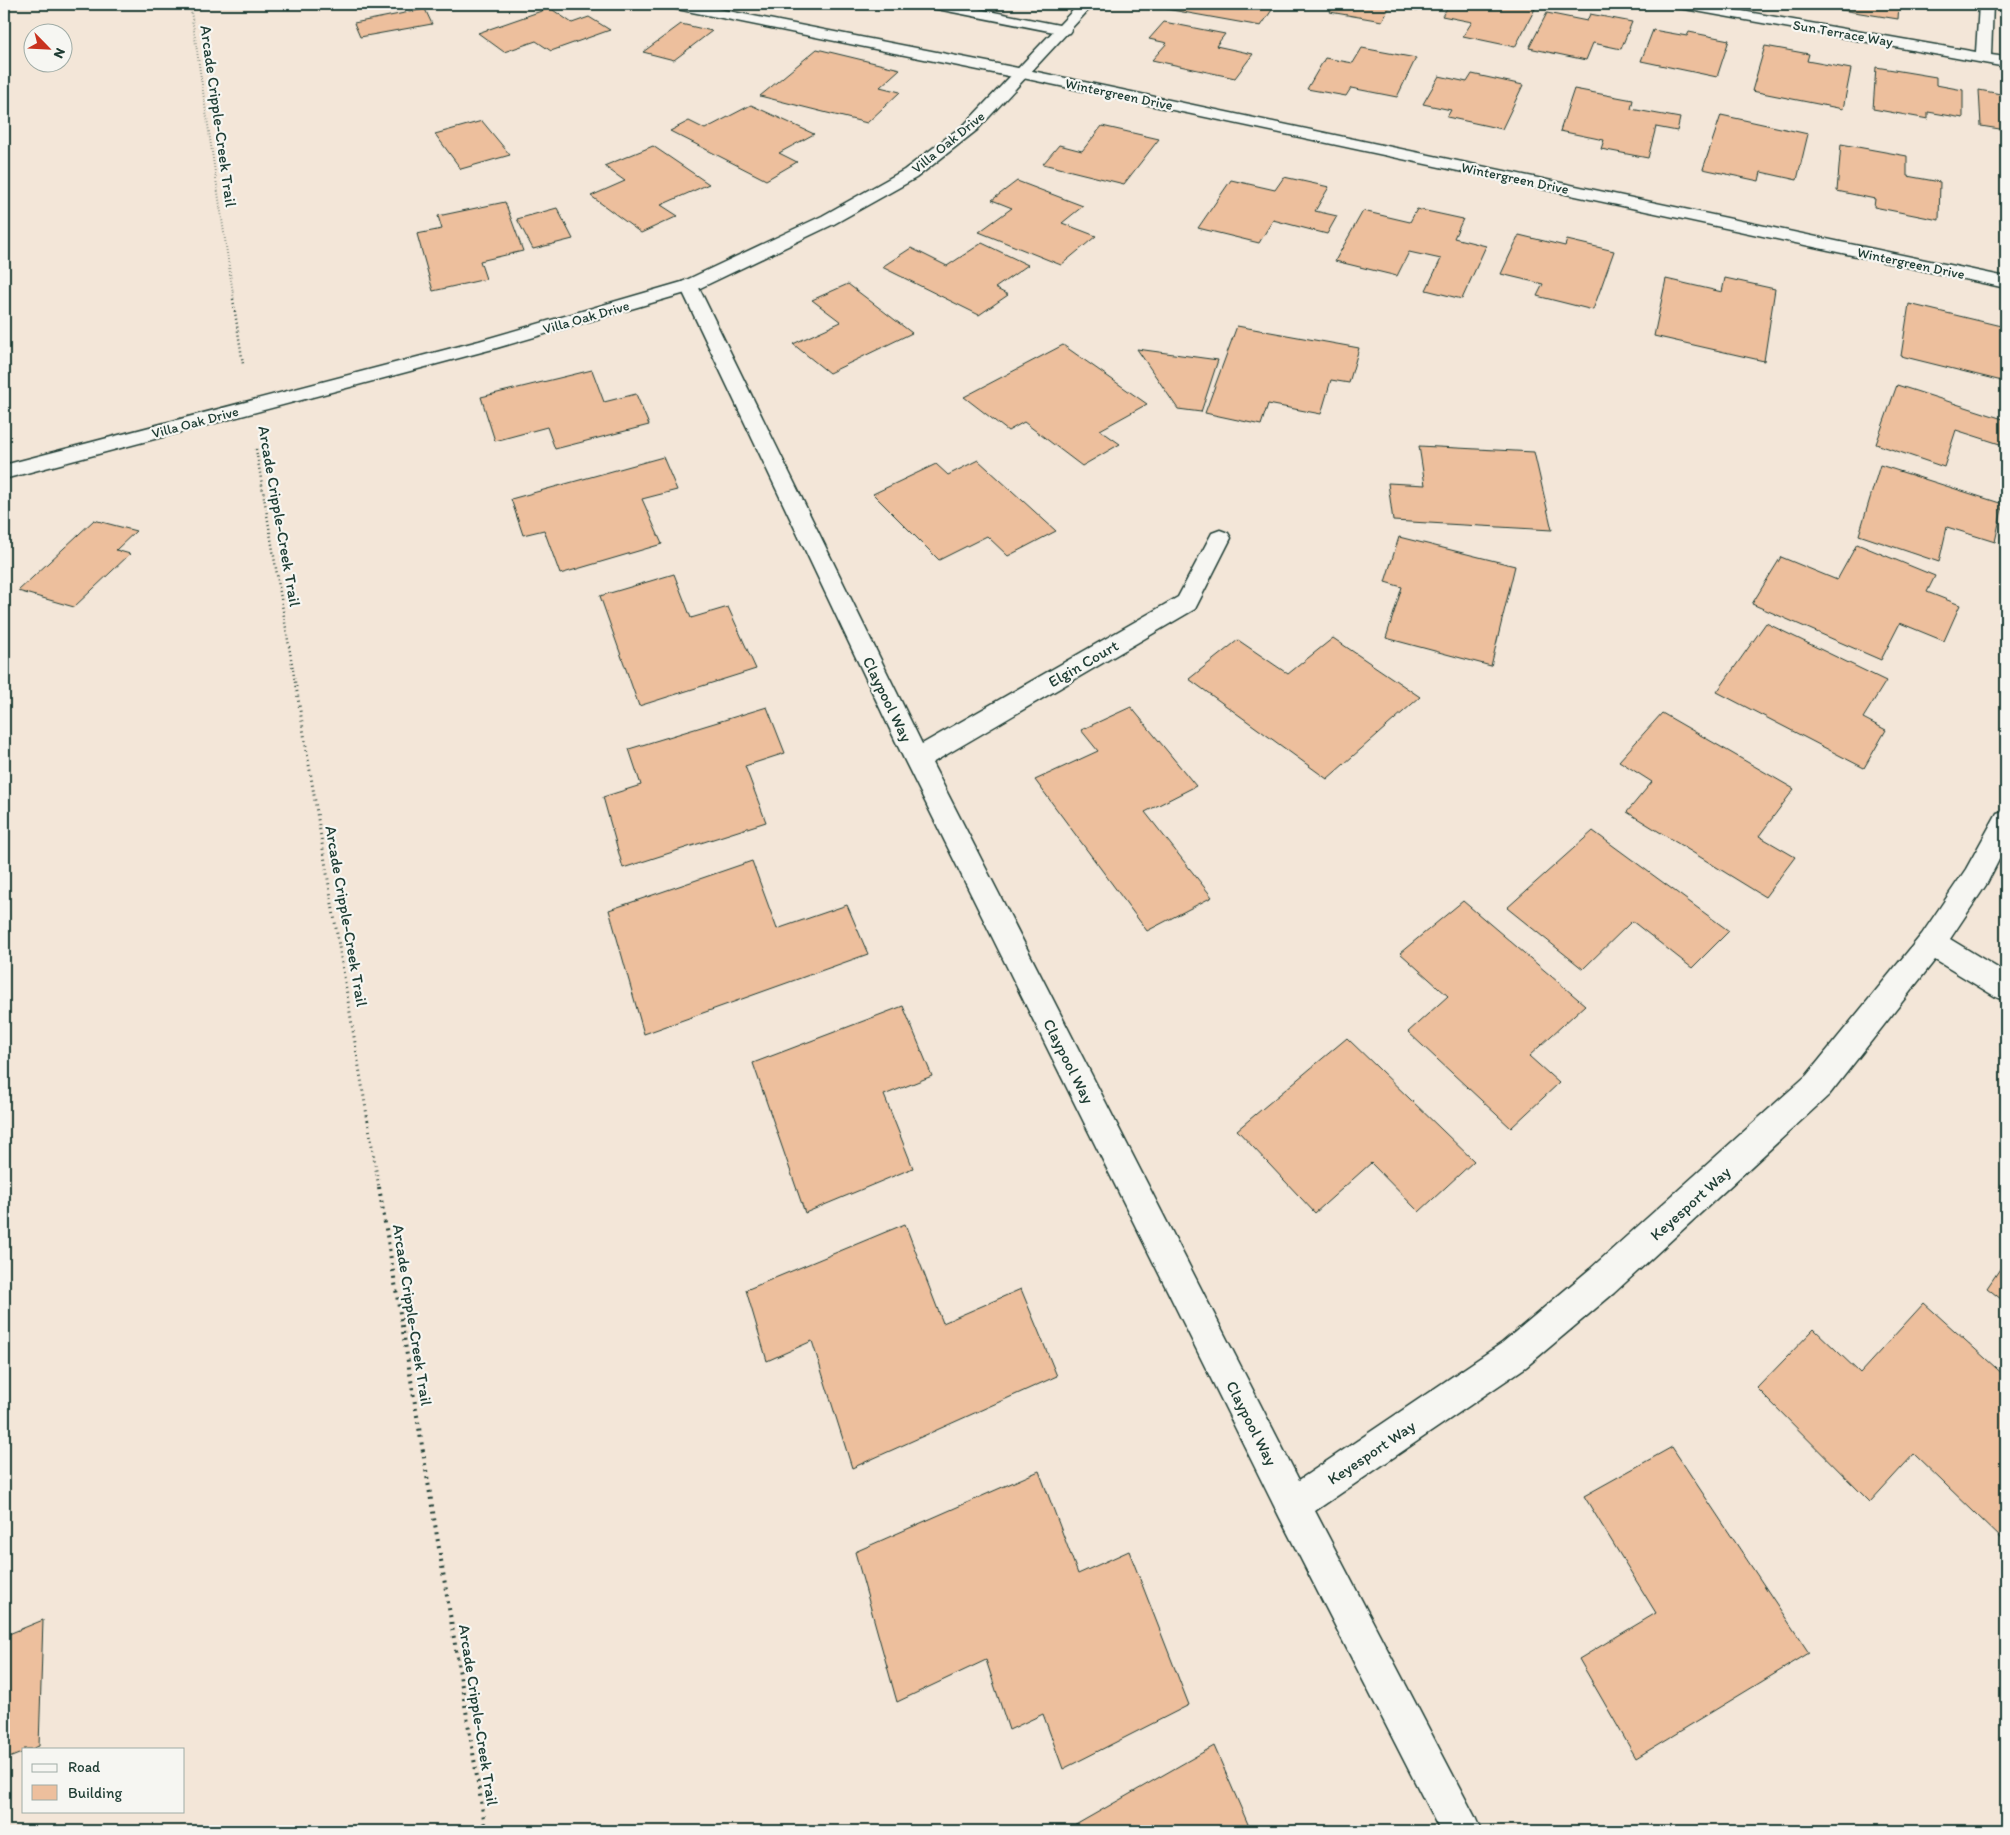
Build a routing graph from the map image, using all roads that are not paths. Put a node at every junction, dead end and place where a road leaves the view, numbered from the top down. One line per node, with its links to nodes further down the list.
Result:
1 (672, 4): 9 (street, Wintergreen Drive)
2 (932, 4): 6 (street)
3 (1087, 4): 6 (street, Villa Oak Drive)
4 (1679, 4): 7 (street, Sun Terrace Way)
5 (1986, 4): 7 (street)
6 (1064, 30): 9 (street, Villa Oak Drive)
7 (1983, 58): 8 (street, Sun Terrace Way)
8 (2006, 62)
9 (1024, 74): 10 (street, Wintergreen Drive); 11 (street, Villa Oak Drive)
10 (2006, 283)
11 (689, 286): 12 (street, Villa Oak Drive); 14 (street, Claypool Way)
12 (4, 472)
13 (1220, 538): 14 (street, Elgin Court)
14 (917, 759): 18 (street, Claypool Way)
15 (2006, 821): 16 (street, Keyesport Way)
16 (1932, 942): 17 (street); 18 (street, Keyesport Way)
17 (2006, 988)
18 (1293, 1505): 19 (street, Claypool Way)
19 (1461, 1831)

